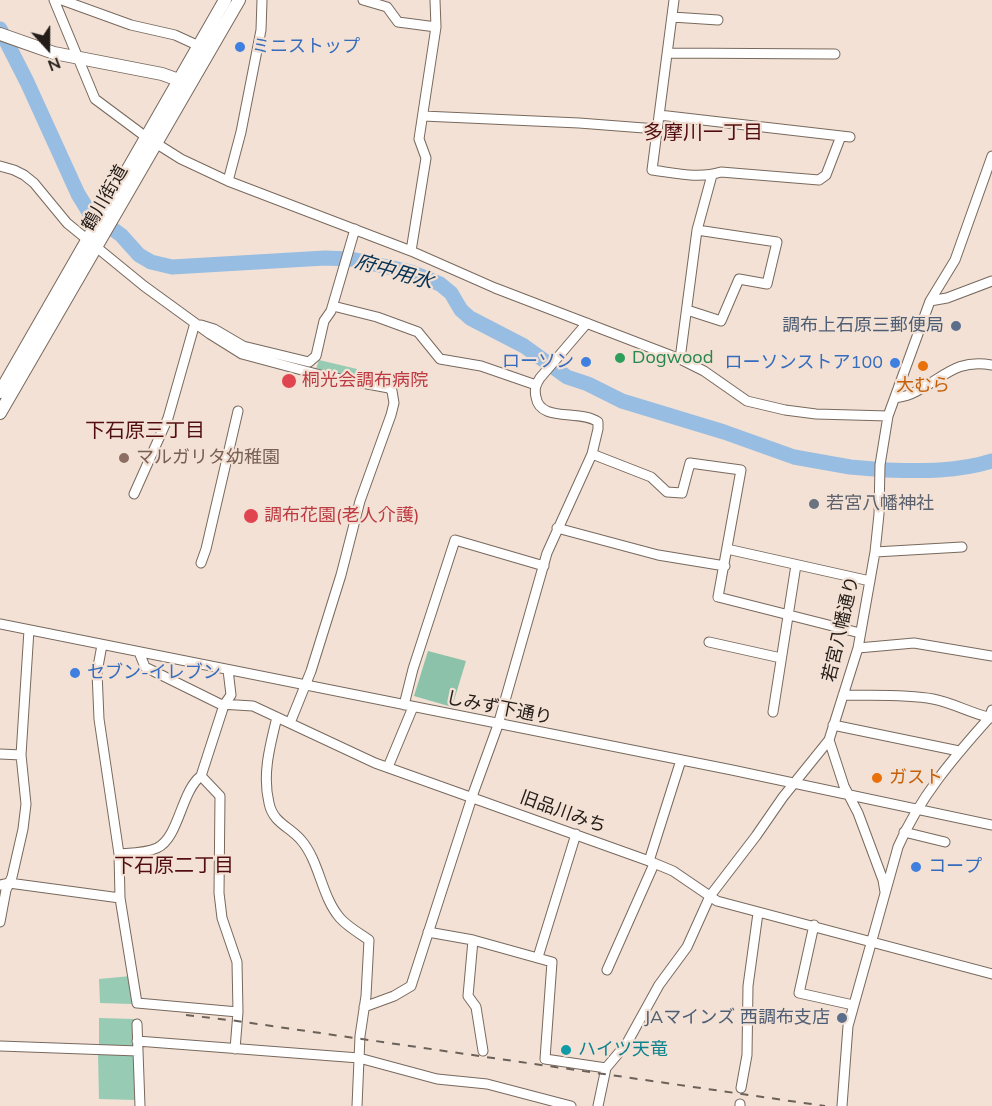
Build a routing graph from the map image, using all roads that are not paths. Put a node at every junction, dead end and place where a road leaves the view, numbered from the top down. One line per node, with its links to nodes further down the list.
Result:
1 (54, 0): 16 (street)
2 (63, 0): 13 (street)
3 (225, 0): 13 (main road, 鶴川街道)
4 (239, 0): 17 (main road, 鶴川街道)
5 (262, 0): 25 (street)
6 (363, 0): 11 (street)
7 (435, 0): 11 (street)
8 (674, 0): 9 (street)
9 (672, 17): 10 (street); 14 (street)
10 (718, 20)
11 (436, 27): 19 (street)
12 (0, 34): 16 (main road)
13 (199, 46): 17 (main road, 鶴川街道)
14 (668, 53): 15 (street); 18 (street)
15 (836, 54)
16 (78, 59): 17 (main road); 21 (street)
17 (185, 82): 21 (main road, 鶴川街道)
18 (659, 115): 20 (street); 24 (street)
19 (423, 117): 20 (street); 29 (street)
20 (657, 129): 24 (street)
21 (152, 140): 25 (street); 28 (main road, 鶴川街道)
22 (991, 160): 31 (street, 若宮八幡通り)
23 (0, 166): 28 (street)
24 (712, 175): 27 (street)
25 (228, 181): 26 (street)
26 (354, 229): 29 (street); 32 (street)
27 (697, 230): 33 (street); 33 (street)
28 (95, 239): 34 (street); 39 (main road, 鶴川街道); 42 (main road, 鶴川街道)
29 (411, 251): 35 (street)
30 (992, 281): 31 (street)
31 (930, 301): 40 (street, 若宮八幡通り)
32 (333, 306): 34 (street); 38 (street)
33 (687, 310): 36 (street)
34 (195, 323): 45 (street); 66 (street)
35 (587, 323): 36 (street); 38 (street)
36 (680, 359): 43 (street)
37 (992, 365): 40 (street)
38 (536, 385): 44 (street)
39 (0, 392)
40 (895, 398): 43 (street, 若宮八幡通り)
41 (238, 411): 50 (street)
42 (0, 413)
43 (888, 416): 49 (street, 若宮八幡通り)
44 (592, 454): 46 (street); 48 (street)
45 (134, 494)
46 (557, 528): 52 (street); 53 (street)
47 (962, 547): 49 (street)
48 (728, 549): 51 (street); 53 (street)
49 (875, 552): 54 (street, 若宮八幡通り)
50 (201, 563)
51 (796, 565): 54 (street); 55 (street)
52 (544, 566): 69 (street); 74 (street)
53 (725, 566): 55 (street)
54 (870, 581): 58 (street, 若宮八幡通り)
55 (788, 615): 58 (street); 64 (street)
56 (0, 624): 57 (street, しみず下通り)
57 (29, 630): 60 (street, しみず下通り); 79 (street)
58 (860, 633): 61 (street, 若宮八幡通り)
59 (709, 642): 64 (street)
60 (102, 645): 62 (street, しみず下通り); 91 (street)
61 (858, 648): 63 (street); 67 (street, 若宮八幡通り)
62 (139, 652): 65 (street, しみず下通り); 68 (street, 旧品川みち)
63 (992, 656)
64 (782, 658): 70 (street)
65 (228, 670): 66 (street, しみず下通り); 68 (street)
66 (305, 685): 69 (street, しみず下通り); 73 (street)
67 (843, 695): 71 (street); 75 (street, 若宮八幡通り)
68 (224, 705): 72 (street, 旧品川みち); 82 (street)
69 (408, 706): 74 (street, しみず下通り); 81 (street)
70 (774, 712)
71 (991, 715): 77 (street)
72 (277, 717): 73 (street, 旧品川みち); 107 (street)
73 (290, 723): 81 (street, 旧品川みち)
74 (498, 725): 80 (street, しみず下通り); 85 (street)
75 (833, 725): 76 (street, 若宮八幡通り); 77 (street)
76 (829, 740): 83 (street); 84 (street)
77 (959, 751): 86 (street)
78 (0, 754): 79 (street)
79 (21, 755): 93 (street)
80 (681, 760): 83 (street, しみず下通り); 92 (street)
81 (388, 767): 85 (street, 旧品川みち)
82 (201, 776): 91 (street); 108 (street)
83 (794, 783): 84 (street, しみず下通り); 95 (street)
84 (850, 794): 86 (street, しみず下通り); 94 (street)
85 (472, 796): 89 (street, 旧品川みち); 100 (street)
86 (918, 808): 87 (street, しみず下通り); 88 (street)
87 (992, 825)
88 (904, 832): 90 (street); 94 (street)
89 (576, 834): 92 (street, 旧品川みち); 103 (street)
90 (945, 842)
91 (119, 854): 96 (street)
92 (651, 862): 95 (street, 旧品川みち); 104 (street)
93 (4, 884): 96 (street); 98 (street)
94 (885, 892): 102 (street)
95 (710, 896): 97 (street, 旧品川みち); 115 (street)
96 (120, 898): 108 (street)
97 (758, 913): 99 (street, 旧品川みち); 116 (street)
98 (0, 922)
99 (814, 926): 102 (street, 旧品川みち); 106 (street)
100 (428, 932): 101 (street); 107 (street)
101 (473, 940): 103 (street); 113 (street)
102 (872, 941): 105 (street, 旧品川みち); 106 (street)
103 (538, 957): 115 (street)
104 (607, 970)
105 (992, 974)
106 (853, 1005): 121 (street)
107 (364, 1007): 114 (street)
108 (238, 1012): 112 (street)
109 (137, 1024): 111 (street)
110 (0, 1046): 111 (street)
111 (137, 1046): 112 (street); 117 (street)
112 (235, 1049): 114 (street)
113 (483, 1051)
114 (359, 1058): 118 (street); 119 (street)
115 (606, 1068): 120 (street)
116 (741, 1088)
117 (140, 1106)
118 (357, 1106)
119 (571, 1106)
120 (598, 1106)
121 (842, 1106)

